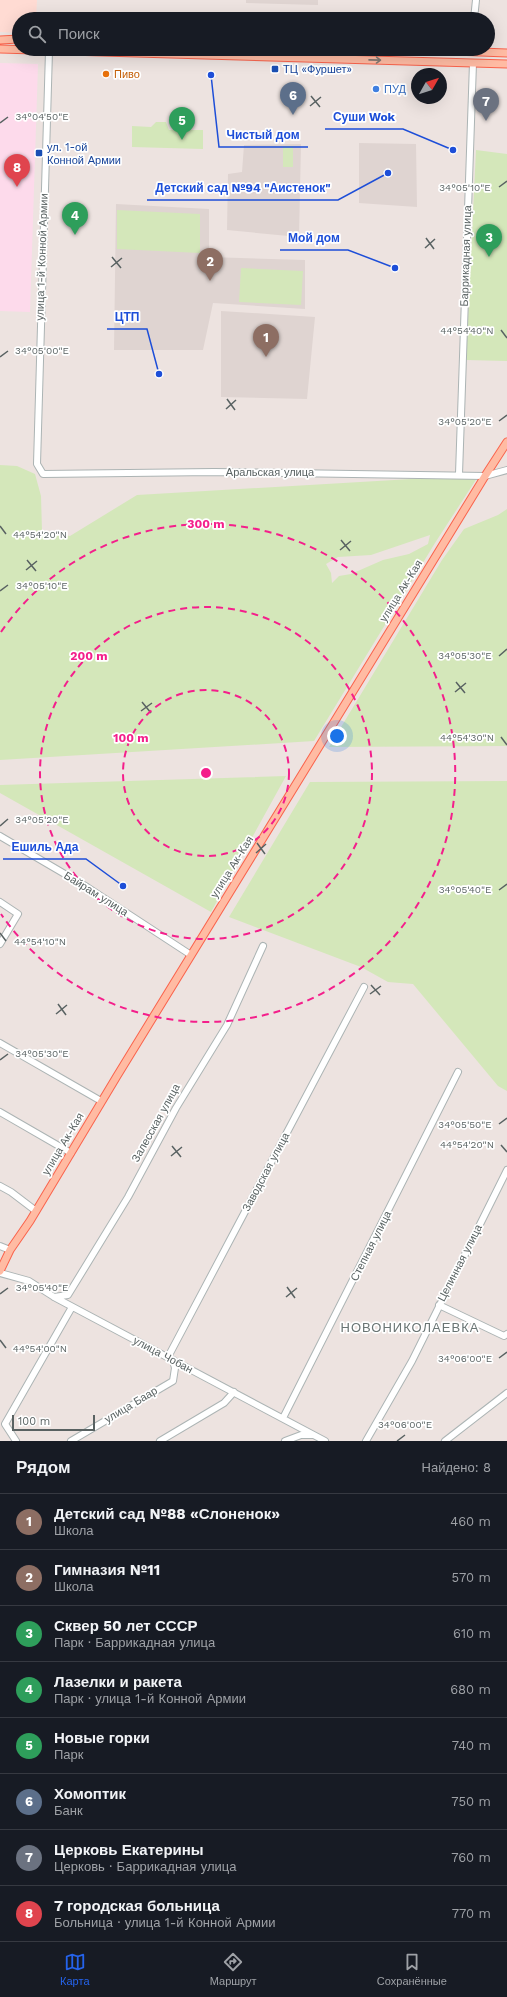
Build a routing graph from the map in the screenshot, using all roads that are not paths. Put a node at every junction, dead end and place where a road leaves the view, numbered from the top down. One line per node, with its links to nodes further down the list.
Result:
1 (476, 0): 2 (street)
2 (475, 12)
3 (12, 39): 4 (main road)
4 (0, 40)
5 (0, 49): 6 (main road)
6 (12, 49)
7 (495, 52): 8 (main road)
8 (507, 53)
9 (49, 56): 14 (street, улица 1-й Конной Армии)
10 (285, 56): 11 (main road, one-way to 11)
11 (473, 63): 12 (main road); 16 (street, Баррикадная улица)
12 (507, 64)
13 (507, 442): 17 (main road)
14 (36, 464): 16 (street, Аральская улица)
15 (507, 470): 17 (street, Аральская улица)
16 (459, 474): 17 (street, Аральская улица)
17 (485, 476): 22 (main road, улица Ак-Кая)
18 (0, 836): 22 (street, Байрам улица)
19 (0, 902): 20 (street)
20 (0, 944)
21 (263, 946): 35 (street, Залесская улица)
22 (190, 955): 26 (main road, улица Ак-Кая)
23 (364, 988): 39 (street, Заводская улица)
24 (0, 1043): 26 (street)
25 (458, 1072): 42 (street, Степная улица)
26 (101, 1101): 28 (main road, улица Ак-Кая)
27 (0, 1112): 28 (street)
28 (71, 1153): 31 (main road, улица Ак-Кая)
29 (507, 1170): 36 (street, Целинная улица)
30 (0, 1186): 31 (street)
31 (36, 1211): 33 (main road, улица Ак-Кая)
32 (0, 1246): 33 (street)
33 (10, 1250): 34 (main road, улица Ак-Кая)
34 (0, 1272): 35 (street, улица Чобан)
35 (54, 1297): 37 (street, улица Чобан)
36 (438, 1305): 38 (street); 51 (street, Целинная улица)
37 (72, 1307): 39 (street, улица Чобан); 43 (street)
38 (507, 1334)
39 (171, 1358): 40 (street, улица Чобан); 47 (street, улица Баар)
40 (234, 1392): 42 (street, улица Чобан); 48 (street)
41 (507, 1393): 52 (street)
42 (283, 1418): 45 (street, улица Чобан)
43 (5, 1424): 44 (street); 46 (street)
44 (0, 1429)
45 (314, 1435): 49 (street); 50 (street, улица Чобан)
46 (16, 1441)
47 (71, 1441)
48 (160, 1441)
49 (285, 1441)
50 (325, 1441)
51 (366, 1441)
52 (445, 1441)

